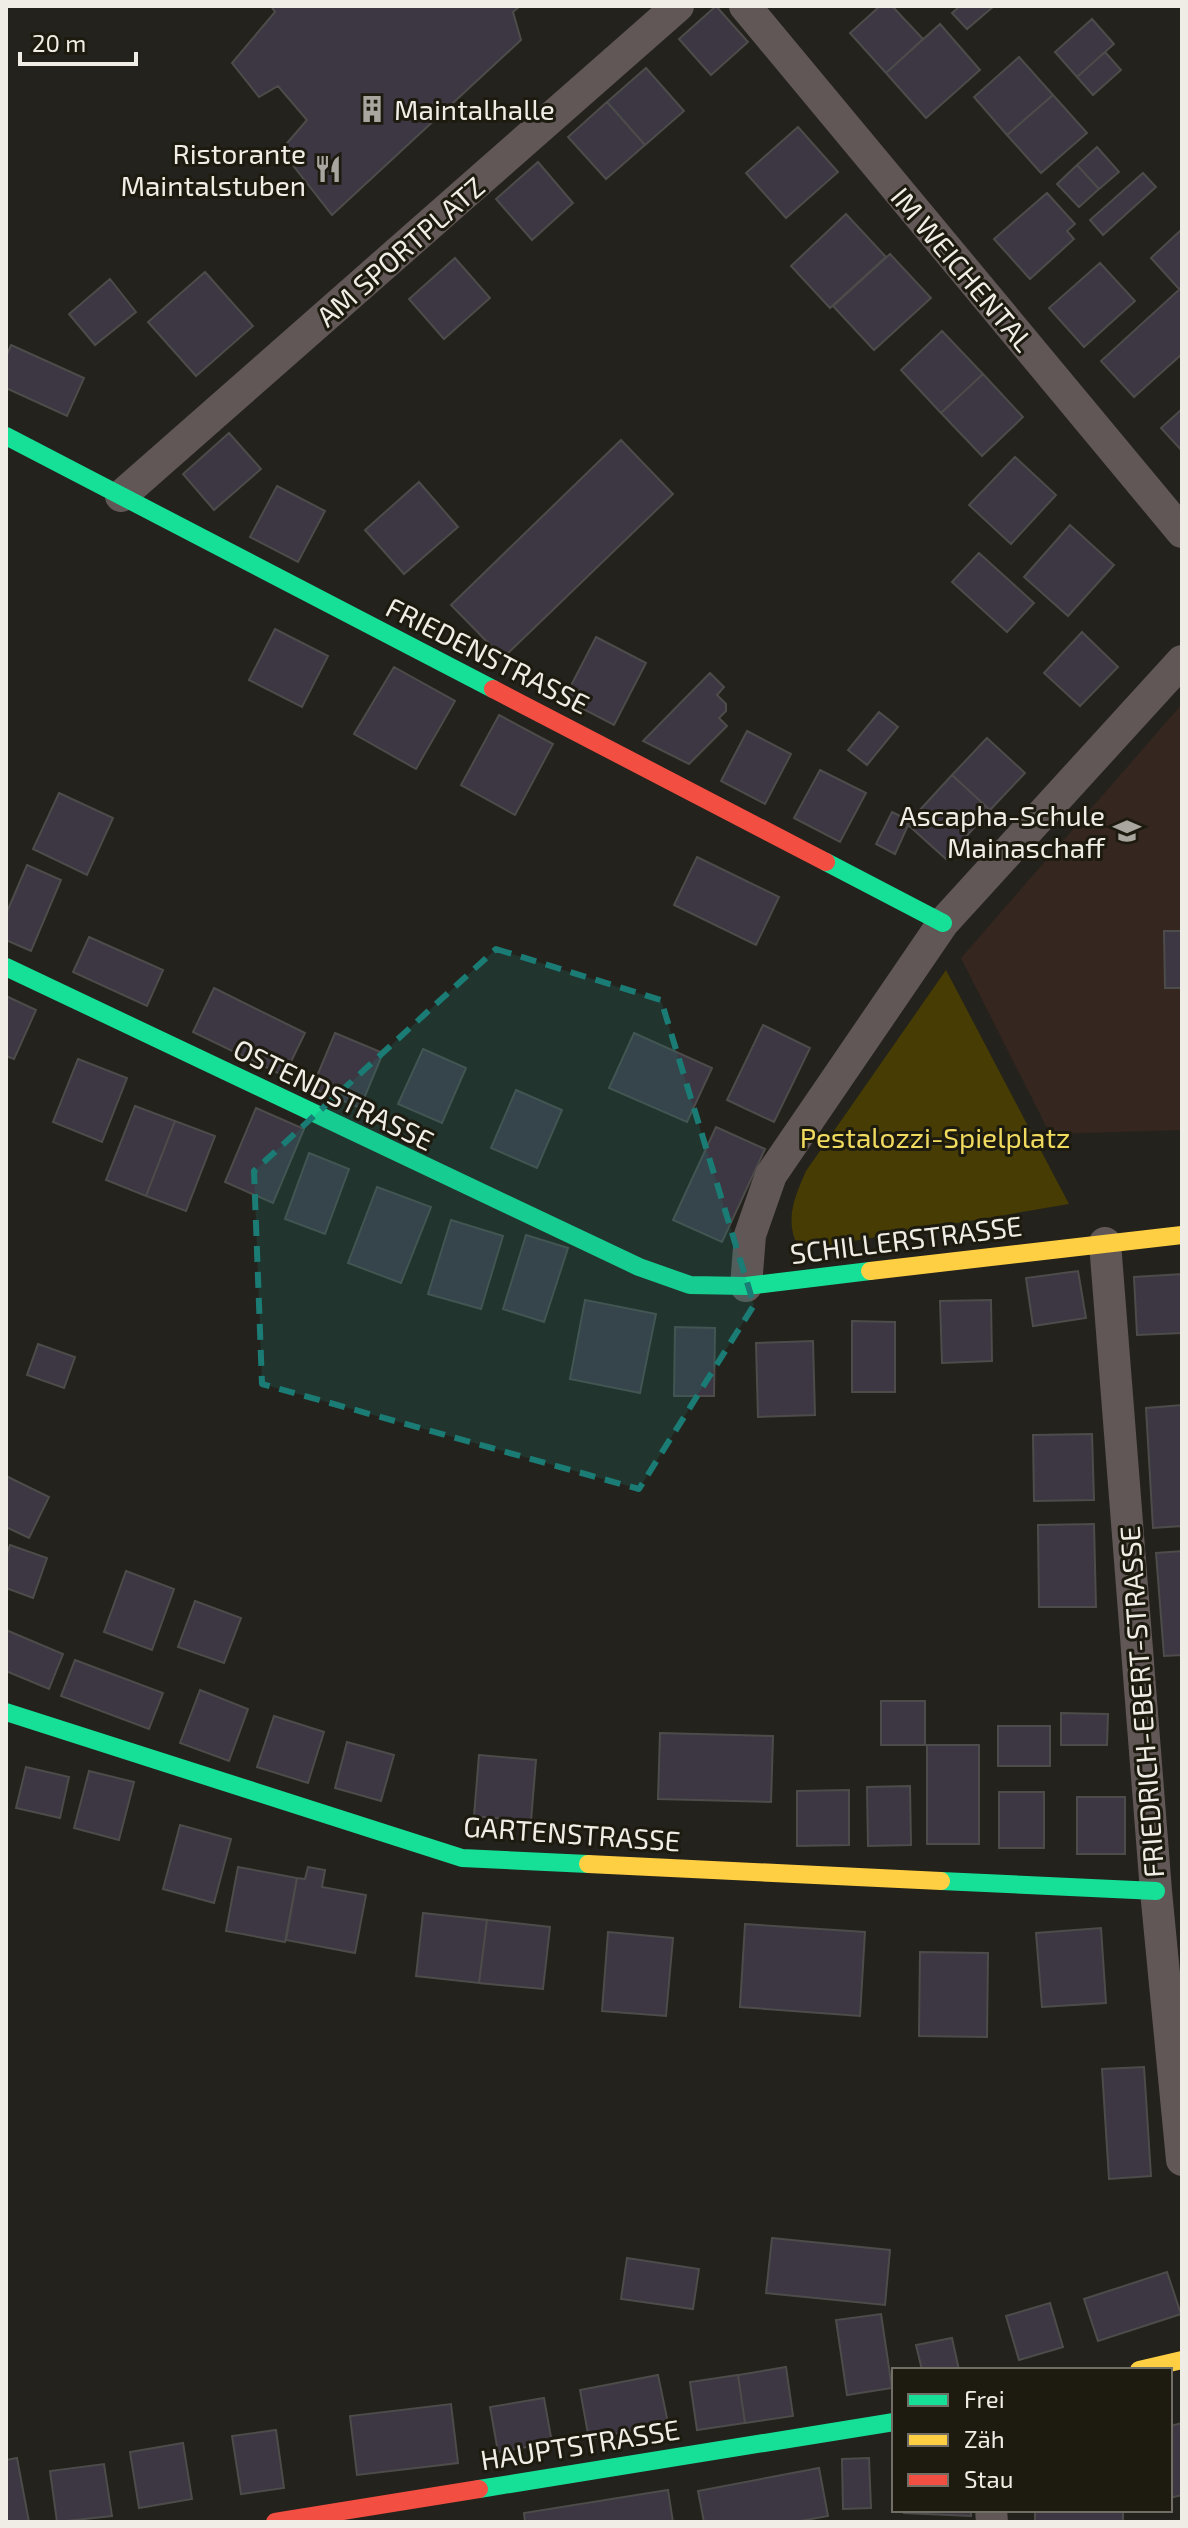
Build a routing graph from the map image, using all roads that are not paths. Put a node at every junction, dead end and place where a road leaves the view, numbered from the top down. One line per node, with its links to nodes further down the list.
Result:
1 (678, 6): 4 (street, AM SPORTPLATZ)
2 (745, 6): 5 (street, IM WEICHENTAL)
3 (6, 436): 4 (street, FRIEDENSTRASSE)
4 (121, 496): 7 (street, FRIEDENSTRASSE)
5 (1182, 532)
6 (1182, 661): 7 (street)
7 (943, 923): 12 (street)
8 (6, 967): 11 (street, OSTENDSTRASSE)
9 (1182, 1235): 10 (street, SCHILLERSTRASSE)
10 (1105, 1243): 12 (street, SCHILLERSTRASSE); 14 (street, FRIEDRICH-EBERT-STRASSE)
11 (639, 1267): 12 (street, SCHILLERSTRASSE)
12 (746, 1286)
13 (6, 1712): 14 (street, GARTENSTRASSE)
14 (1156, 1891): 15 (street, FRIEDRICH-EBERT-STRASSE)
15 (1182, 2160)
16 (1182, 2360): 17 (street)
17 (1148, 2368)
18 (892, 2422): 19 (street, HAUPTSTRASSE)
19 (275, 2522)

